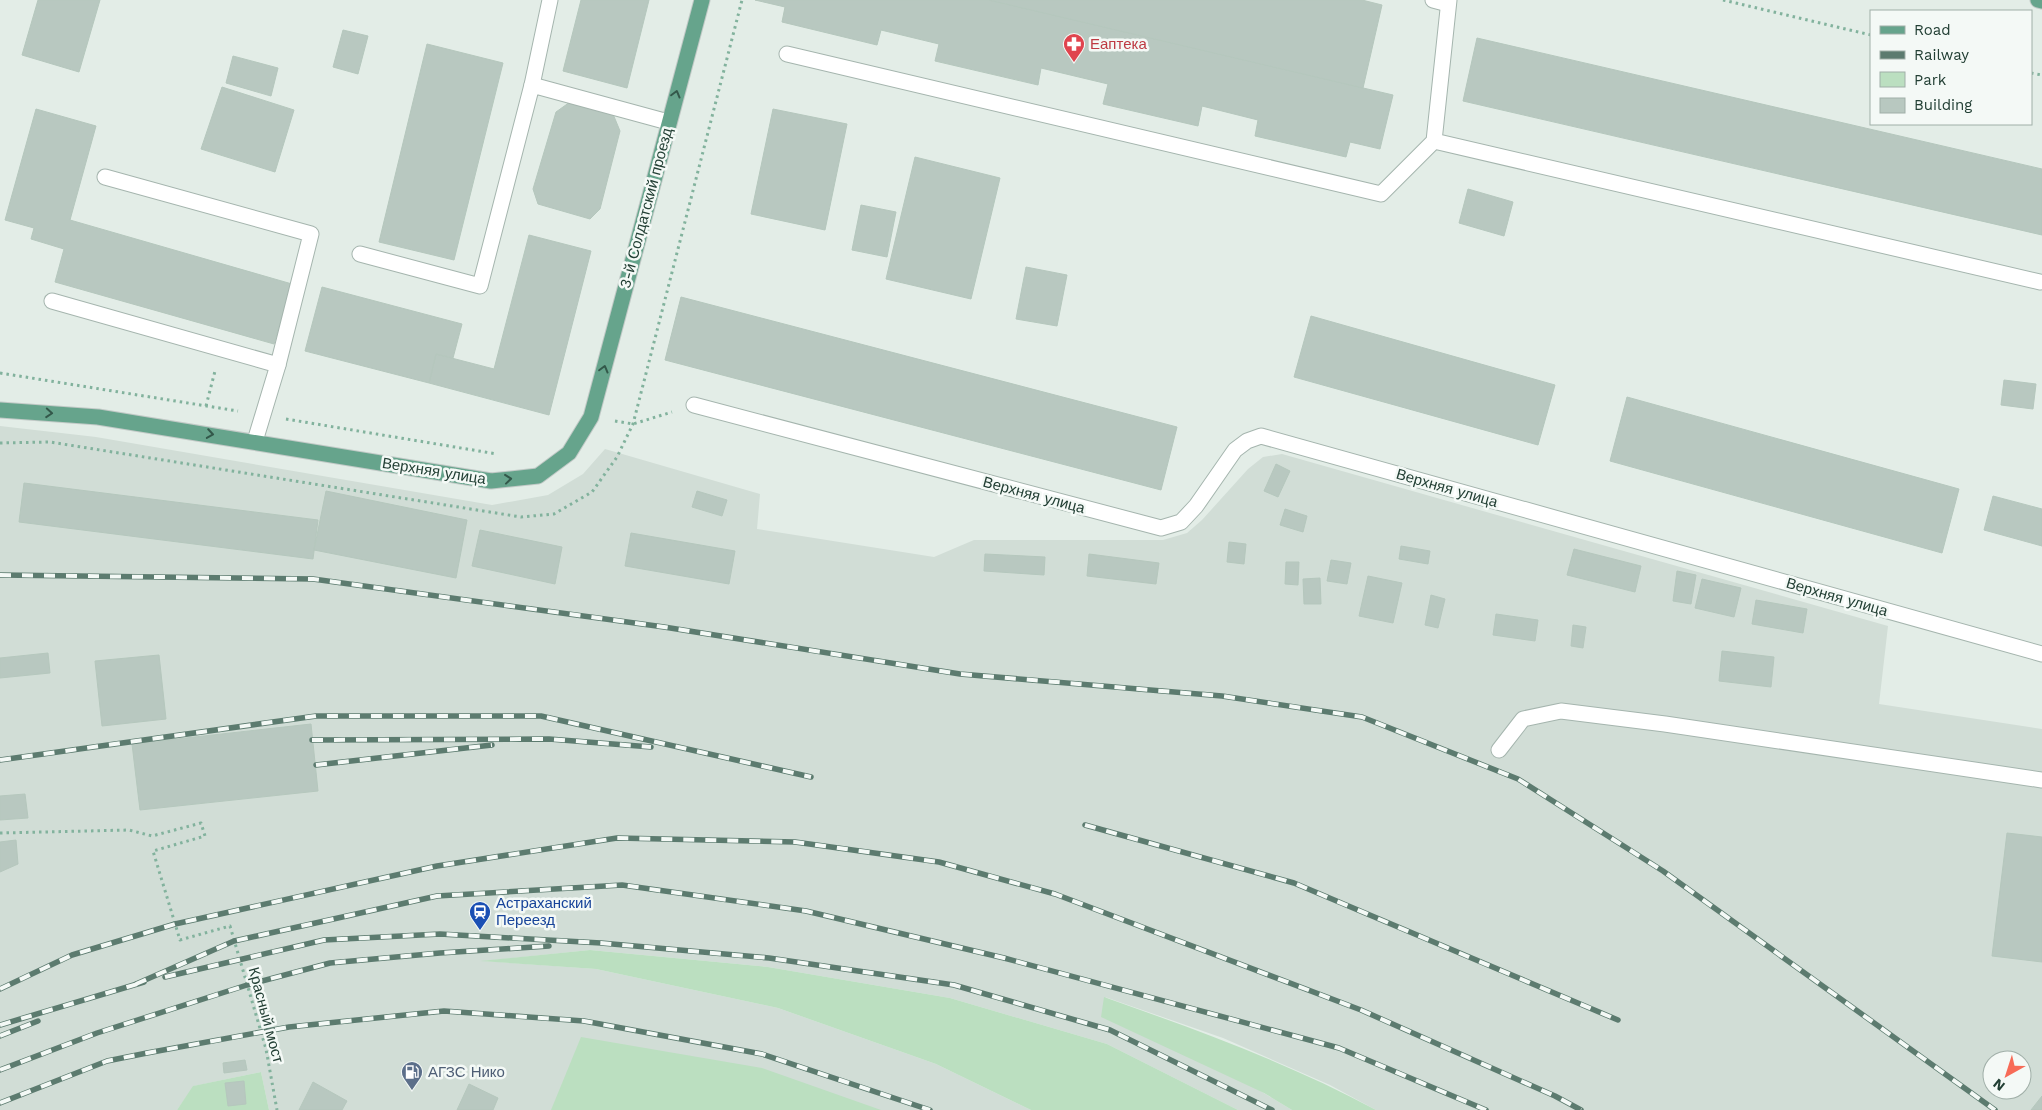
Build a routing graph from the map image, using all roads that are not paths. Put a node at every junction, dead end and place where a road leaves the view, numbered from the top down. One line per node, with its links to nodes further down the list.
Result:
1 (550, 0): 6 (street)
2 (702, 0): 7 (main road, 3-й Солдатский проезд, one-way to 2)
3 (1433, 0): 4 (street)
4 (1449, 2): 8 (street)
5 (787, 54): 8 (street)
6 (532, 84): 7 (street); 10 (street)
7 (668, 122): 16 (main road, 3-й Солдатский проезд, one-way to 7)
8 (1434, 141): 11 (street)
9 (105, 177): 13 (street)
10 (360, 254)
11 (2040, 282)
12 (52, 301): 13 (street)
13 (278, 365): 17 (street)
14 (694, 405): 18 (street, Верхняя улица)
15 (0, 410): 17 (main road, Верхняя улица, one-way to 17)
16 (591, 417): 17 (main road, Верхняя улица, one-way to 16)
17 (255, 441)
18 (2042, 654)
19 (1499, 750): 20 (street)
20 (2042, 780)

